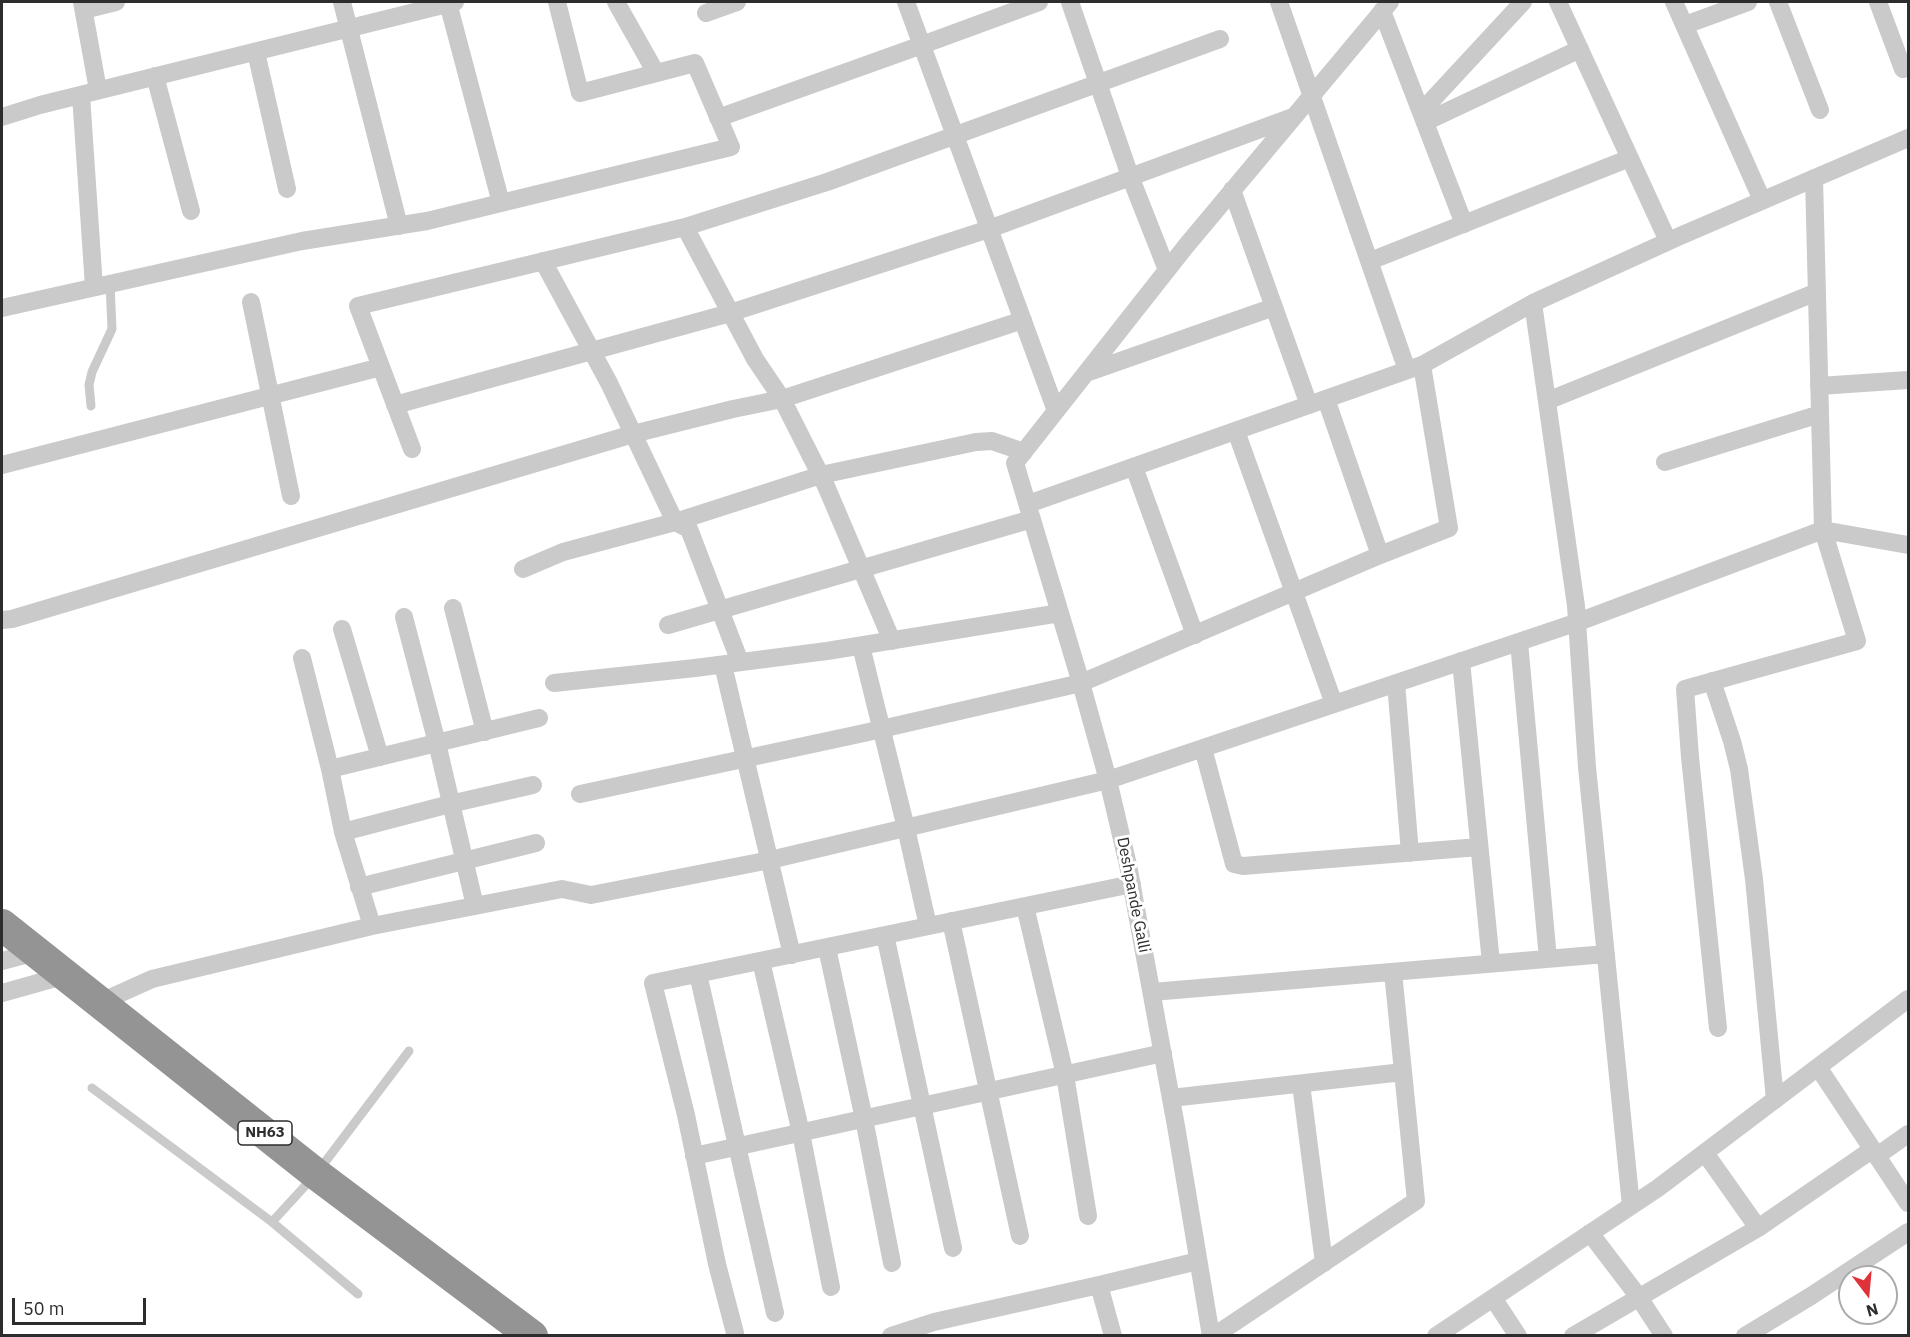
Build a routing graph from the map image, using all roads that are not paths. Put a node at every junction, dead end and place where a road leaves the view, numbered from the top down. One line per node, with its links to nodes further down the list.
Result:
1 (116, 2): 17 (street)
2 (342, 2): 21 (street)
3 (451, 2): 21 (street); 45 (street)
4 (557, 2): 27 (street)
5 (616, 2): 27 (street)
6 (737, 2): 19 (street)
7 (906, 2): 23 (street)
8 (1039, 2): 23 (street)
9 (1070, 2): 29 (street)
10 (1280, 2): 31 (street)
11 (1523, 2): 36 (street)
12 (1558, 2): 24 (street)
13 (1674, 2): 20 (street)
14 (1748, 2): 20 (street)
15 (1778, 2): 32 (street)
16 (1878, 2): 26 (street)
17 (83, 6): 30 (street)
18 (1386, 6): 31 (street); 36 (street)
19 (706, 13)
20 (1685, 25): 44 (street)
21 (348, 28): 25 (street); 48 (street)
22 (1220, 39): 29 (street)
23 (922, 45): 34 (street); 37 (street)
24 (1580, 49): 36 (street); 39 (street)
25 (255, 52): 28 (street); 42 (street)
26 (1903, 69)
27 (656, 73): 34 (street)
28 (155, 76): 30 (street); 46 (street)
29 (1098, 83): 37 (street); 40 (street)
30 (90, 93): 33 (street); 55 (street)
31 (1313, 93): 35 (street); 53 (street)
32 (1820, 110)
33 (2, 117)
34 (718, 117): 45 (street)
35 (1293, 117): 40 (street); 43 (street)
36 (1423, 117): 47 (street)
37 (955, 134): 49 (street); 50 (street)
38 (1908, 138): 41 (street)
39 (1630, 158): 47 (street); 51 (street)
40 (1130, 176): 50 (street); 54 (street)
41 (1814, 178): 44 (street); 56 (street)
42 (287, 189)
43 (1232, 190): 54 (street); 59 (street)
44 (1762, 200): 51 (street)
45 (501, 203): 48 (street)
46 (191, 211)
47 (1464, 224): 53 (street)
48 (399, 226): 55 (street)
49 (685, 227): 52 (street); 61 (street)
50 (989, 229): 61 (street); 62 (street)
51 (1668, 241): 58 (street)
52 (543, 261): 63 (street); 64 (street)
53 (1370, 261): 65 (street)
54 (1167, 270): 66 (street)
55 (102, 285): 60 (street); 74 (lane)
56 (1817, 292): 68 (street); 71 (street)
57 (251, 302): 69 (street)
58 (1533, 303): 65 (street); 71 (street)
59 (1274, 306): 66 (street); 72 (street)
60 (2, 308)
61 (730, 313): 63 (street); 70 (street)
62 (1023, 320): 70 (street); 75 (street)
63 (592, 351): 73 (street); 78 (street)
64 (381, 367): 69 (street); 73 (street)
65 (1414, 368): 72 (street); 90 (street)
66 (1086, 372): 75 (street)
67 (1908, 380): 68 (street)
68 (1819, 386): 76 (street)
69 (271, 395): 82 (street); 85 (street)
70 (782, 399): 78 (street); 84 (street)
71 (1547, 401): 99 (street)
72 (1317, 402): 77 (street); 90 (street)
73 (395, 405): 79 (street)
74 (91, 406)
75 (1056, 411): 80 (street)
76 (1820, 414): 81 (street); 88 (street)
77 (1236, 430): 83 (street); 93 (street)
78 (633, 434): 87 (street); 98 (street)
79 (412, 449)
80 (1020, 458): 84 (street); 86 (street, Deshpande Galli)
81 (1665, 462)
82 (2, 465)
83 (1134, 467): 86 (street); 102 (street)
84 (821, 476): 87 (street); 92 (street)
85 (291, 496)
86 (1030, 512): 92 (street); 96 (street, Deshpande Galli)
87 (675, 522): 91 (street); 95 (street)
88 (1823, 530): 89 (street); 99 (street); 109 (street)
89 (1908, 545)
90 (1380, 555): 93 (street)
91 (523, 569)
92 (862, 569): 95 (street); 103 (street)
93 (1294, 592): 102 (street); 113 (street)
94 (453, 608): 116 (street)
95 (720, 610): 100 (street); 108 (street)
96 (1060, 613): 103 (street); 111 (street, Deshpande Galli)
97 (404, 617): 117 (street)
98 (2, 620)
99 (1578, 622): 104 (street); 144 (street)
100 (668, 626)
101 (342, 629): 119 (street)
102 (1195, 634): 111 (street)
103 (892, 641): 105 (street)
104 (1519, 642): 107 (street); 146 (street)
105 (861, 646): 108 (street); 115 (street)
106 (302, 658): 121 (street)
107 (1461, 661): 112 (street); 129 (street)
108 (731, 663): 110 (street); 120 (street)
109 (1712, 681): 157 (street); 167 (street)
110 (554, 683)
111 (1081, 683): 115 (street); 122 (street, Deshpande Galli)
112 (1396, 683): 113 (street); 130 (street)
113 (1334, 704): 118 (street)
114 (539, 718): 116 (street)
115 (882, 729): 120 (street); 126 (street)
116 (484, 732): 117 (street)
117 (437, 743): 119 (street); 125 (street)
118 (1203, 748): 122 (street); 130 (street)
119 (380, 757): 121 (street)
120 (745, 759): 124 (street); 131 (street)
121 (330, 769): 127 (street)
122 (1108, 780): 126 (street); 133 (street, Deshpande Galli)
123 (533, 785): 125 (street)
124 (580, 794)
125 (450, 804): 127 (street); 132 (street)
126 (906, 828): 131 (street); 140 (street)
127 (343, 832): 134 (street)
128 (536, 843): 132 (street)
129 (1479, 847): 130 (street); 149 (street)
130 (1410, 852)
131 (770, 860): 135 (street); 145 (street)
132 (465, 862): 134 (street); 135 (street)
133 (1132, 884): 136 (street); 153 (street, Deshpande Galli)
134 (359, 887): 139 (street)
135 (475, 906): 139 (street)
136 (1025, 906): 137 (street); 162 (street)
137 (951, 921): 140 (street); 165 (street)
138 (2, 925): 143 (highway, NH63)
139 (372, 926): 156 (street)
140 (928, 926): 141 (street)
141 (885, 935): 142 (street); 168 (street)
142 (827, 948): 145 (street); 169 (street)
143 (36, 952): 148 (street); 152 (highway, NH63)
144 (1606, 954): 146 (street); 178 (street)
145 (792, 955): 147 (street)
146 (1548, 959): 149 (street)
147 (761, 961): 151 (street); 170 (street)
148 (2, 962)
149 (1491, 963): 150 (street)
150 (1393, 972): 153 (street); 161 (street)
151 (698, 974): 172 (street); 175 (street)
152 (66, 975): 154 (street); 156 (highway, NH63)
153 (1152, 992): 159 (street, Deshpande Galli)
154 (2, 993)
155 (1908, 999): 160 (street)
156 (101, 1002): 176 (highway, NH63)
157 (1718, 1028)
158 (409, 1052): 176 (lane)
159 (1163, 1053): 162 (street); 166 (street, Deshpande Galli)
160 (1818, 1067): 167 (street); 173 (street)
161 (1403, 1072): 163 (street); 188 (street)
162 (1065, 1075): 165 (street); 179 (street)
163 (1301, 1084): 166 (street); 188 (street)
164 (92, 1088): 180 (lane)
165 (989, 1092): 168 (street); 184 (street)
166 (1171, 1098): 186 (street, Deshpande Galli)
167 (1775, 1100): 174 (street)
168 (922, 1106): 169 (street); 185 (street)
169 (864, 1119): 170 (street); 187 (street)
170 (801, 1133): 172 (street); 190 (street)
171 (1908, 1134): 173 (street)
172 (737, 1147): 175 (street); 194 (street)
173 (1875, 1152): 177 (street); 181 (street)
174 (1705, 1153): 178 (street); 181 (street)
175 (694, 1156): 196 (street)
176 (316, 1174): 180 (lane); 197 (highway, NH63)
177 (1908, 1203)
178 (1631, 1206): 183 (street)
179 (1088, 1216)
180 (272, 1222): 191 (lane)
181 (1758, 1228): 192 (street)
182 (1908, 1232): 205 (street)
183 (1590, 1233): 192 (street); 193 (street)
184 (1020, 1236)
185 (953, 1248)
186 (1198, 1261): 189 (street); 200 (street, Deshpande Galli)
187 (892, 1263)
188 (1324, 1263): 200 (street)
189 (1099, 1285): 195 (street); 199 (street)
190 (831, 1287)
191 (358, 1294)
192 (1638, 1296): 203 (street); 204 (street)
193 (1492, 1298): 201 (street); 202 (street)
194 (775, 1313)
195 (937, 1329): 198 (street)
196 (735, 1333)
197 (532, 1335)
198 (891, 1335)
199 (1113, 1335)
200 (1212, 1335)
201 (1436, 1335)
202 (1518, 1335)
203 (1574, 1335)
204 (1664, 1335)
205 (1745, 1335)

